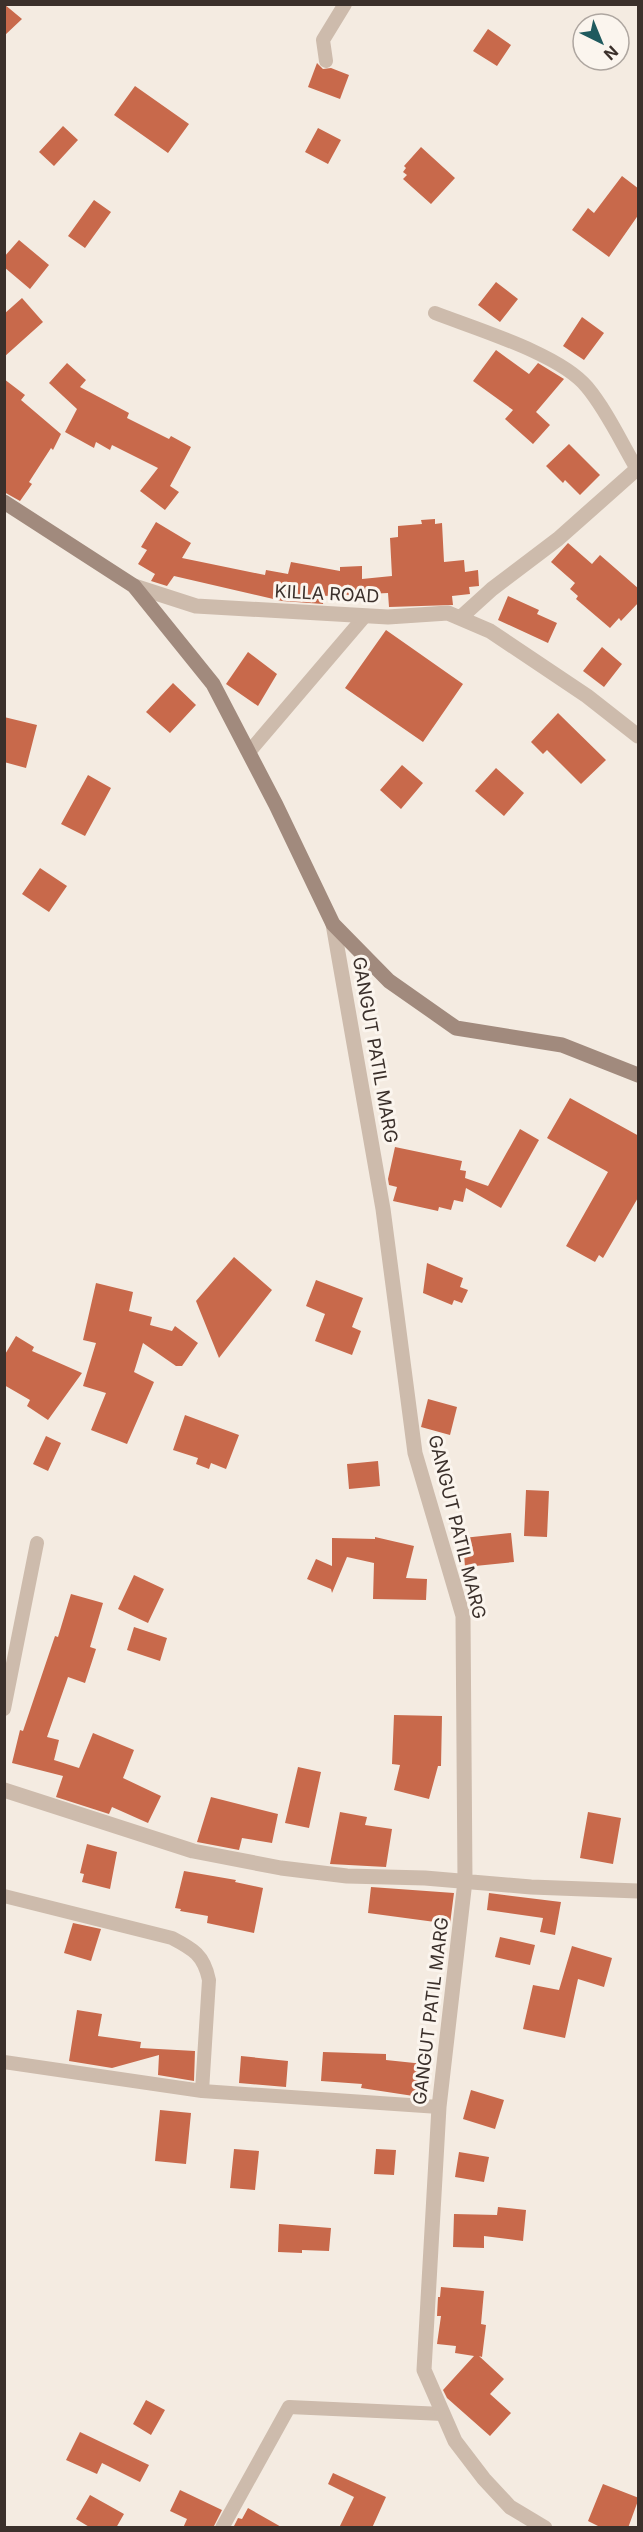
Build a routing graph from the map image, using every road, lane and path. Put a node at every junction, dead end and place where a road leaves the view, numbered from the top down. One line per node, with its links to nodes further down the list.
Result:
1 (345, 4): 2 (street)
2 (326, 61)
3 (435, 313): 4 (street)
4 (638, 468): 8 (street)
5 (4, 502): 6 (main road, KILLA ROAD)
6 (134, 586): 7 (street, KILLA ROAD); 10 (main road, GANGUT PATIL MARG)
7 (365, 616): 8 (street, KILLA ROAD); 10 (street)
8 (460, 618): 9 (street, KILLA ROAD)
9 (639, 736)
10 (249, 752): 11 (main road, GANGUT PATIL MARG)
11 (333, 924): 12 (main road); 16 (street, GANGUT PATIL MARG)
12 (639, 1075)
13 (37, 1543): 14 (street)
14 (4, 1709)
15 (4, 1790): 16 (street)
16 (465, 1881): 17 (street); 21 (street, GANGUT PATIL MARG)
17 (639, 1891)
18 (4, 1896): 20 (street)
19 (4, 2062): 20 (street)
20 (202, 2091): 21 (street)
21 (439, 2107): 22 (street, GANGUT PATIL MARG)
22 (443, 2414): 23 (street); 24 (street, GANGUT PATIL MARG)
23 (222, 2528)
24 (545, 2528)

